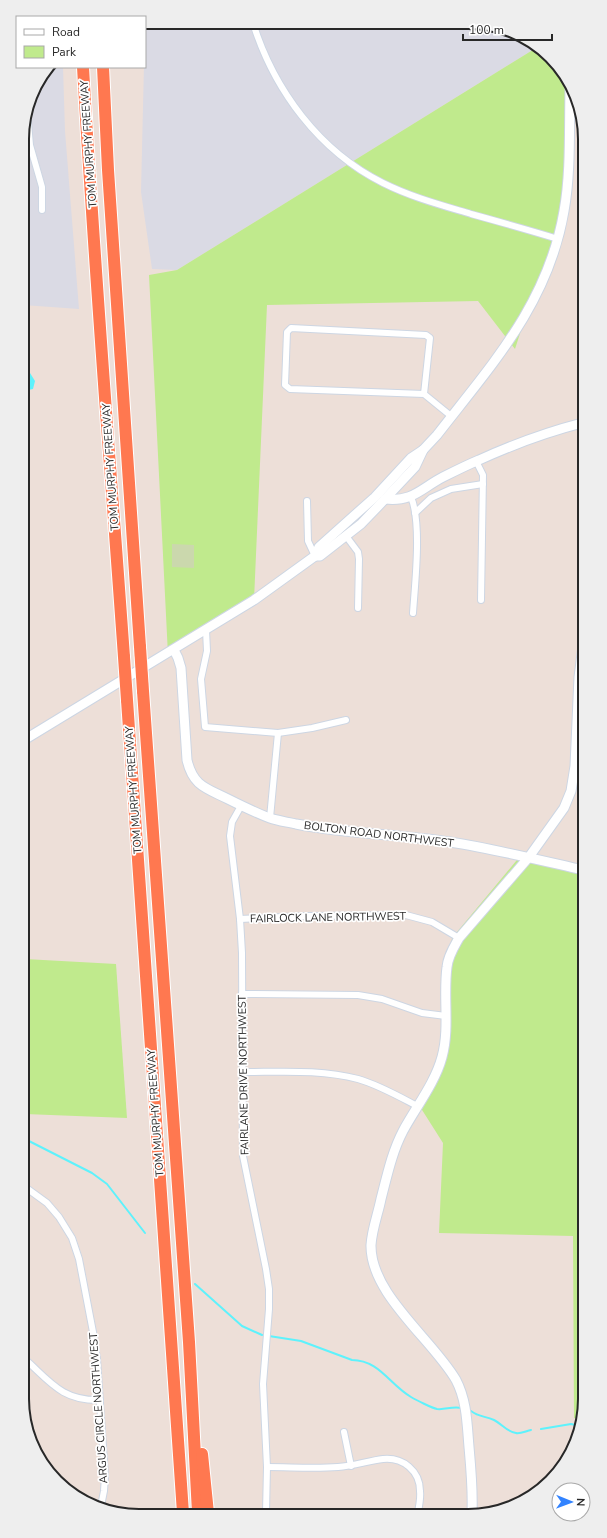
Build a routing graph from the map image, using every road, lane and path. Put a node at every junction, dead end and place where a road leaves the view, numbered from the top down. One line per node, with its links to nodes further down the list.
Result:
1 (255, 29): 7 (street)
2 (83, 68): 47 (highway, TOM MURPHY FREEWAY, bridge)
3 (103, 68): 40 (highway, TOM MURPHY FREEWAY, bridge)
4 (570, 97): 7 (main road)
5 (29, 134): 6 (street)
6 (42, 210)
7 (558, 239): 9 (main road)
8 (424, 394): 8 (street); 9 (street)
9 (451, 416): 11 (main road)
10 (578, 424): 12 (main road)
11 (423, 450): 15 (main road); 19 (main road)
12 (476, 461): 13 (street); 14 (main road)
13 (483, 484): 17 (street); 20 (street)
14 (410, 497): 15 (main road); 17 (street)
15 (385, 499): 18 (main road)
16 (306, 501): 19 (street)
17 (415, 513): 22 (street)
18 (346, 536): 19 (main road); 21 (street)
19 (315, 556): 23 (main road)
20 (481, 600)
21 (358, 608)
22 (413, 613)
23 (206, 630): 24 (main road); 27 (street)
24 (174, 650): 28 (main road); 29 (main road, BOLTON ROAD NORTHWEST)
25 (578, 699): 31 (main road)
26 (346, 720): 27 (street)
27 (278, 733): 30 (street)
28 (29, 737)
29 (241, 806): 30 (main road, BOLTON ROAD NORTHWEST); 33 (street, FAIRLANE DRIVE NORTHWEST)
30 (270, 818): 31 (main road, BOLTON ROAD NORTHWEST)
31 (529, 858): 32 (main road, BOLTON ROAD NORTHWEST); 34 (main road)
32 (578, 869)
33 (240, 919): 34 (street, FAIRLOCK LANE NORTHWEST); 35 (street, FAIRLANE DRIVE NORTHWEST)
34 (459, 938): 36 (main road)
35 (242, 994): 36 (street); 37 (street, FAIRLANE DRIVE NORTHWEST)
36 (446, 1016): 38 (main road)
37 (242, 1072): 38 (street); 45 (street, FAIRLANE DRIVE NORTHWEST)
38 (417, 1106): 52 (main road)
39 (29, 1190): 42 (street, ARGUS CIRCLE NORTHWEST)
40 (189, 1342): 48 (highway, TOM MURPHY FREEWAY); 49 (highway)
41 (29, 1363): 42 (street)
42 (100, 1400): 46 (street, ARGUS CIRCLE NORTHWEST)
43 (344, 1432): 44 (street)
44 (351, 1466): 45 (street); 51 (street)
45 (267, 1467): 50 (street, FAIRLANE DRIVE NORTHWEST)
46 (102, 1502)
47 (183, 1509)
48 (198, 1509)
49 (208, 1509)
50 (266, 1509)
51 (418, 1509)
52 (472, 1509)

